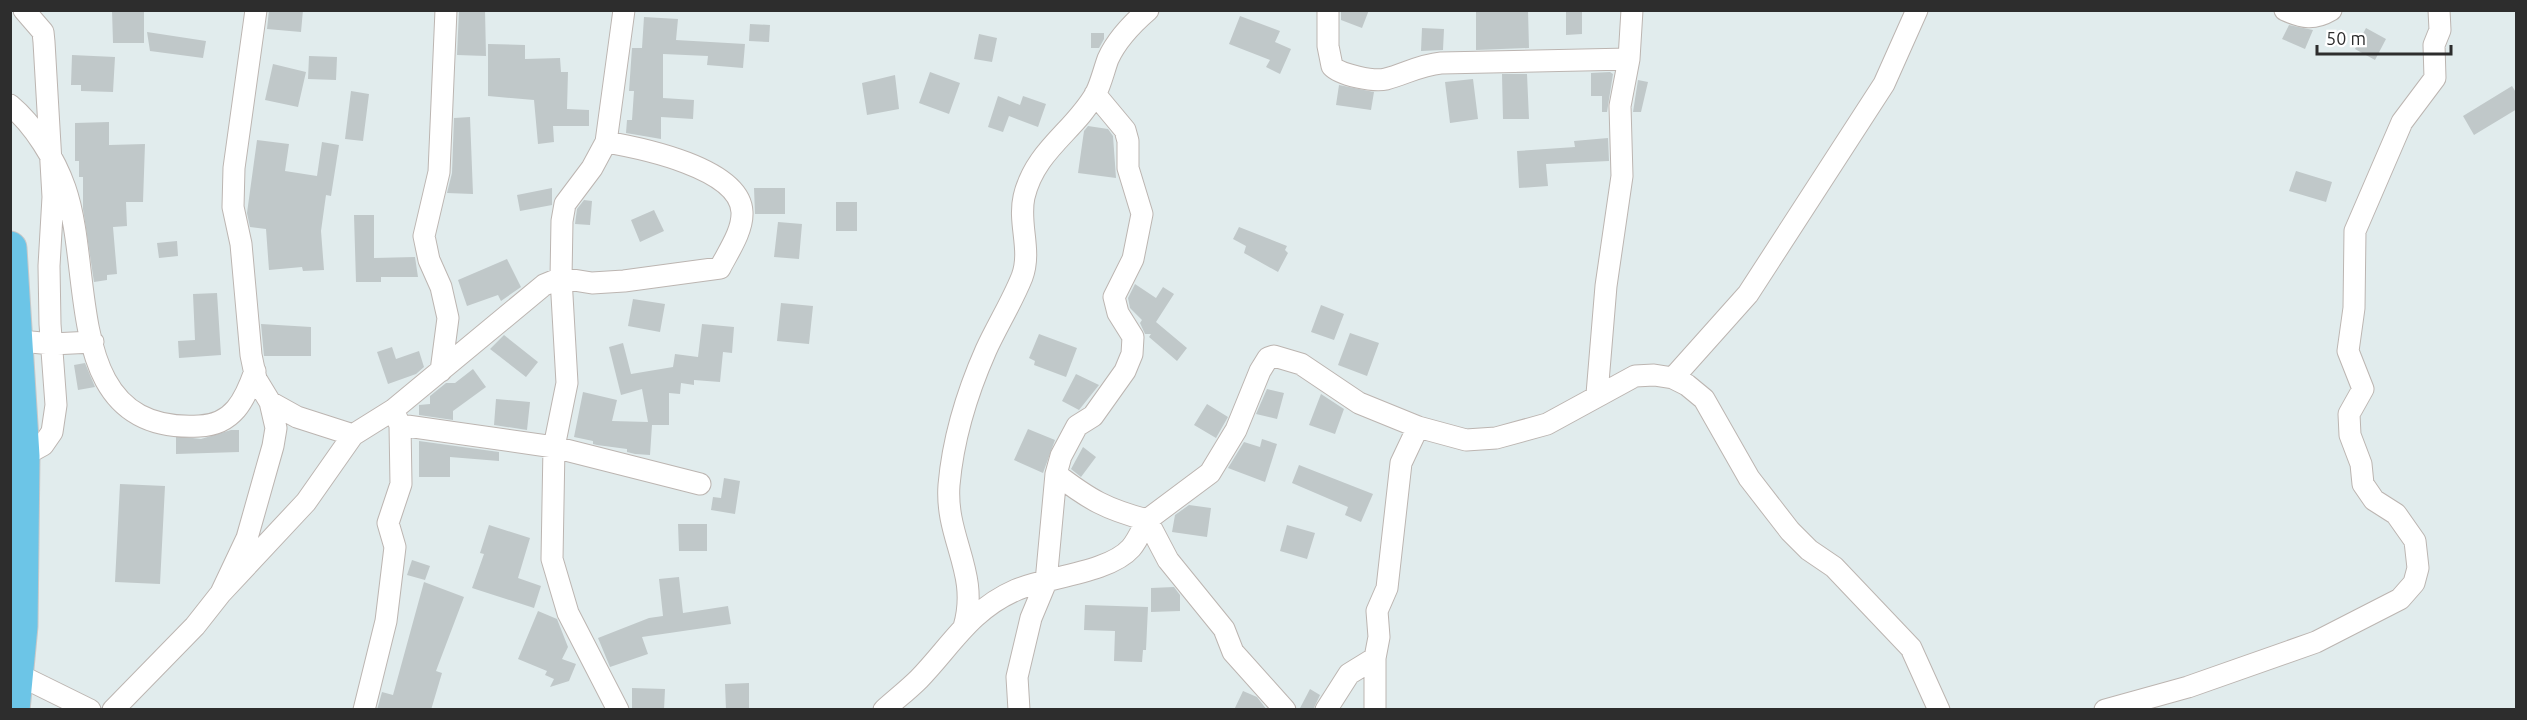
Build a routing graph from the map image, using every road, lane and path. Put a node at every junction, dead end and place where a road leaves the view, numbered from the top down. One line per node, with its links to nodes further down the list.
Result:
1 (24, 10): 16 (street)
2 (256, 10): 22 (street)
3 (446, 10): 23 (street)
4 (624, 10): 15 (street)
5 (1148, 10): 13 (street)
6 (1328, 10): 12 (street)
7 (1632, 10): 12 (street)
8 (1917, 10): 24 (street)
9 (2285, 10): 10 (street)
10 (2331, 10)
11 (2439, 10): 52 (street)
12 (1629, 59): 25 (street)
13 (1095, 94): 32 (street); 38 (street)
14 (10, 105): 16 (street)
15 (606, 142): 18 (street); 18 (street)
16 (51, 157): 20 (street); 21 (street)
17 (10, 248): 19 (main road)
18 (561, 279): 23 (street); 30 (street)
19 (13, 340): 21 (street); 31 (main road)
20 (93, 342): 21 (street); 22 (street)
21 (52, 344): 31 (street)
22 (255, 370): 26 (street)
23 (441, 371): 27 (street)
24 (1673, 378): 25 (street); 51 (street)
25 (1597, 394): 28 (street)
26 (270, 402): 29 (street); 36 (street)
27 (397, 418): 29 (street); 30 (street); 44 (street)
28 (1418, 427): 34 (street); 39 (street)
29 (353, 435): 36 (street)
30 (554, 447): 33 (street); 45 (street)
31 (24, 456): 37 (main road)
32 (1056, 474): 34 (street); 35 (street)
33 (700, 484)
34 (1147, 520): 35 (street); 48 (street)
35 (1046, 582): 38 (street); 47 (street)
36 (221, 593): 43 (street)
37 (16, 626): 40 (main road)
38 (964, 627): 46 (street)
39 (1375, 658): 49 (street); 50 (street)
40 (17, 674): 41 (main road); 42 (street)
41 (13, 710)
42 (90, 710)
43 (113, 710)
44 (364, 710)
45 (618, 710)
46 (884, 710)
47 (1020, 710)
48 (1285, 710)
49 (1326, 710)
50 (1375, 710)
51 (1940, 710)
52 (2105, 710)

